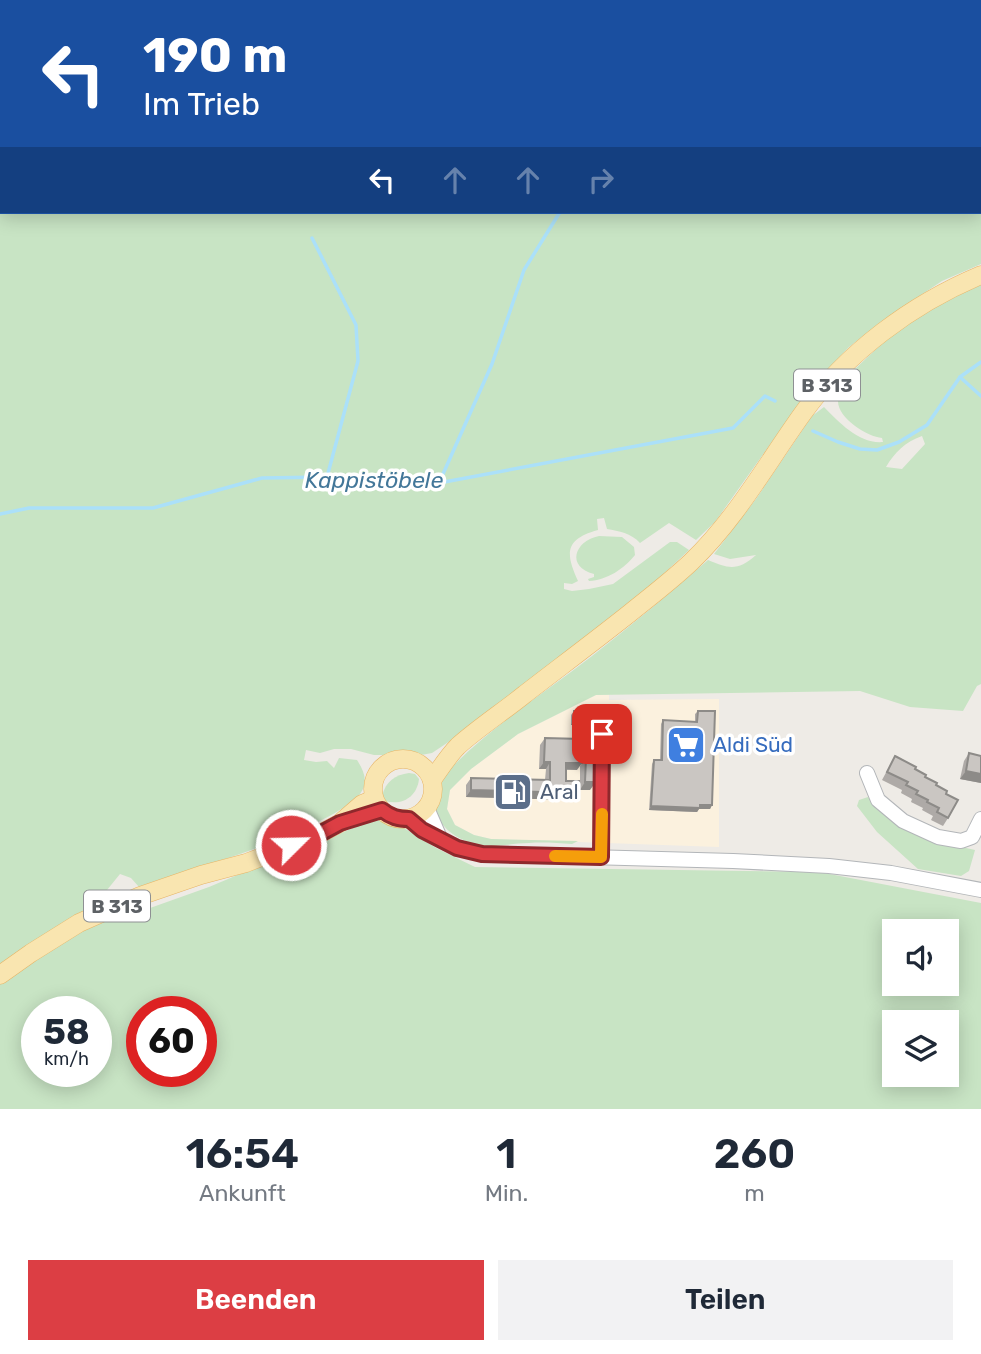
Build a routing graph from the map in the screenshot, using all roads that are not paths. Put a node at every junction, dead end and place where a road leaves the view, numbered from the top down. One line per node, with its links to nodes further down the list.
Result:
1 (981, 275): 3 (main road, B 313)
2 (603, 713): 12 (street)
3 (457, 747): 4 (main road, B 313); 6 (main road, B 313)
4 (417, 762): 6 (main road); 7 (main road)
5 (867, 773): 10 (street)
6 (432, 780): 8 (main road)
7 (378, 805): 9 (main road); 14 (main road, B 313)
8 (427, 808): 9 (main road); 11 (street)
9 (409, 819): 11 (street)
10 (981, 819)
11 (440, 838): 12 (street)
12 (601, 857): 13 (street)
13 (981, 890)
14 (0, 975)

